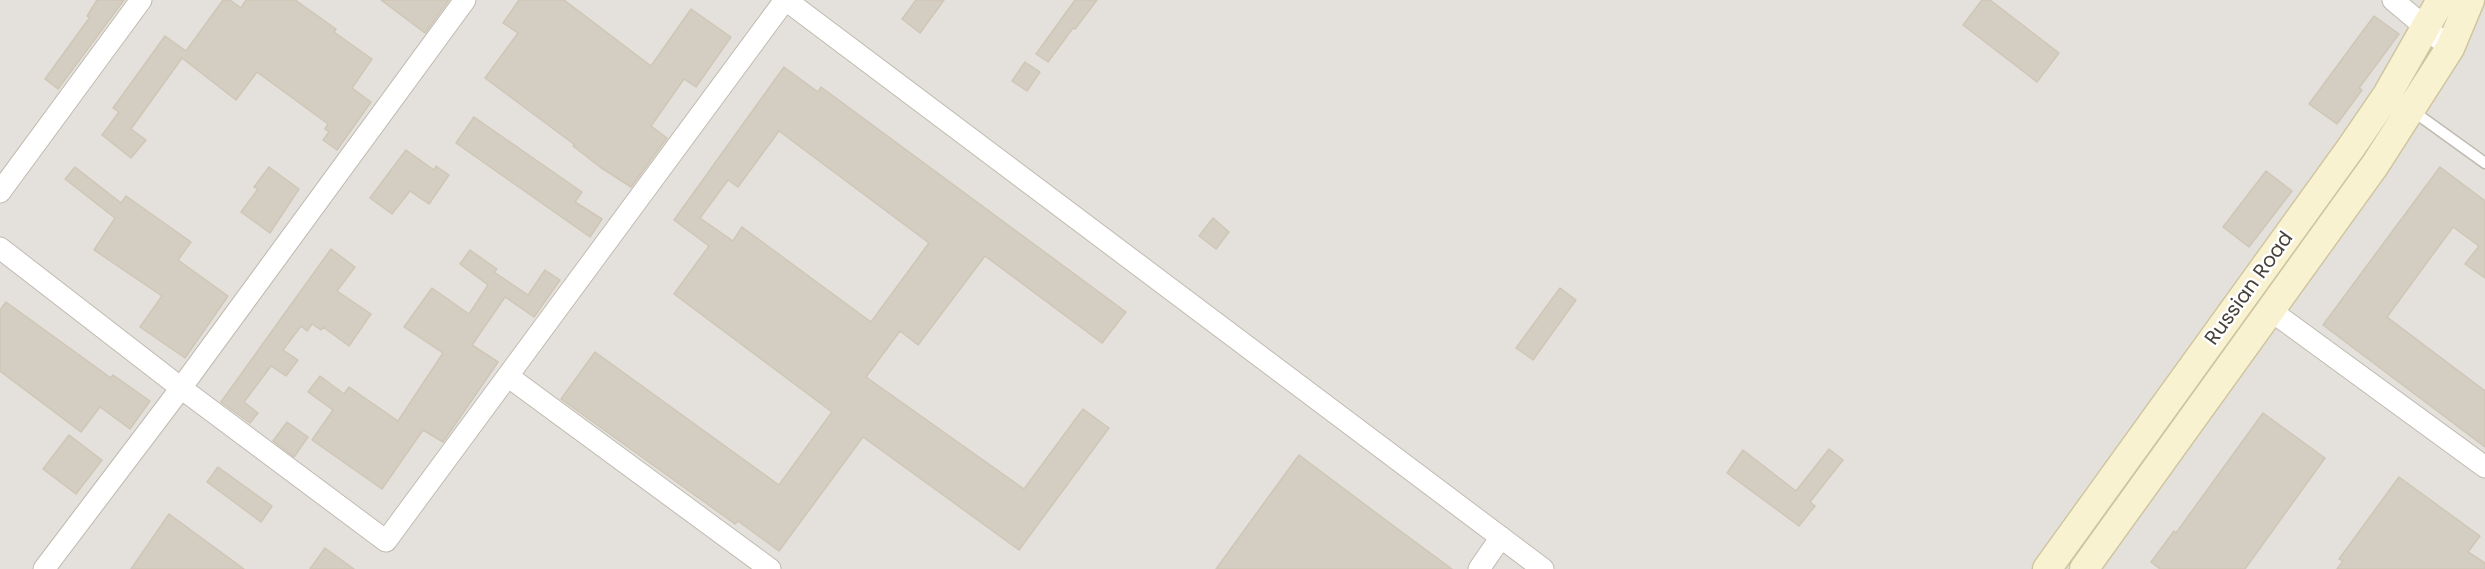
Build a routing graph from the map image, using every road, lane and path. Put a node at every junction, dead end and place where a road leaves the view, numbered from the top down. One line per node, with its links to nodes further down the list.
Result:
1 (141, 0): 11 (street)
2 (465, 0): 15 (street)
3 (786, 0): 14 (street); 17 (street)
4 (2393, 0): 7 (street)
5 (2441, 0): 7 (main road, Russian Road)
6 (2470, 0): 8 (main road, Russian Road)
7 (2426, 28): 8 (street); 9 (main road, Russian Road)
8 (2450, 48): 9 (main road, Russian Road)
9 (2400, 103): 10 (lane); 13 (main road, Russian Road); 22 (main road, Russian Road)
10 (2485, 163)
11 (0, 192)
12 (0, 248): 15 (street)
13 (2270, 310): 16 (street); 23 (main road, Russian Road)
14 (509, 377): 15 (street); 19 (street)
15 (181, 388): 18 (street)
16 (2485, 467)
17 (1501, 537): 20 (street); 21 (street)
18 (44, 569)
19 (770, 569)
20 (1479, 569)
21 (1543, 569)
22 (2047, 569)
23 (2084, 569)

